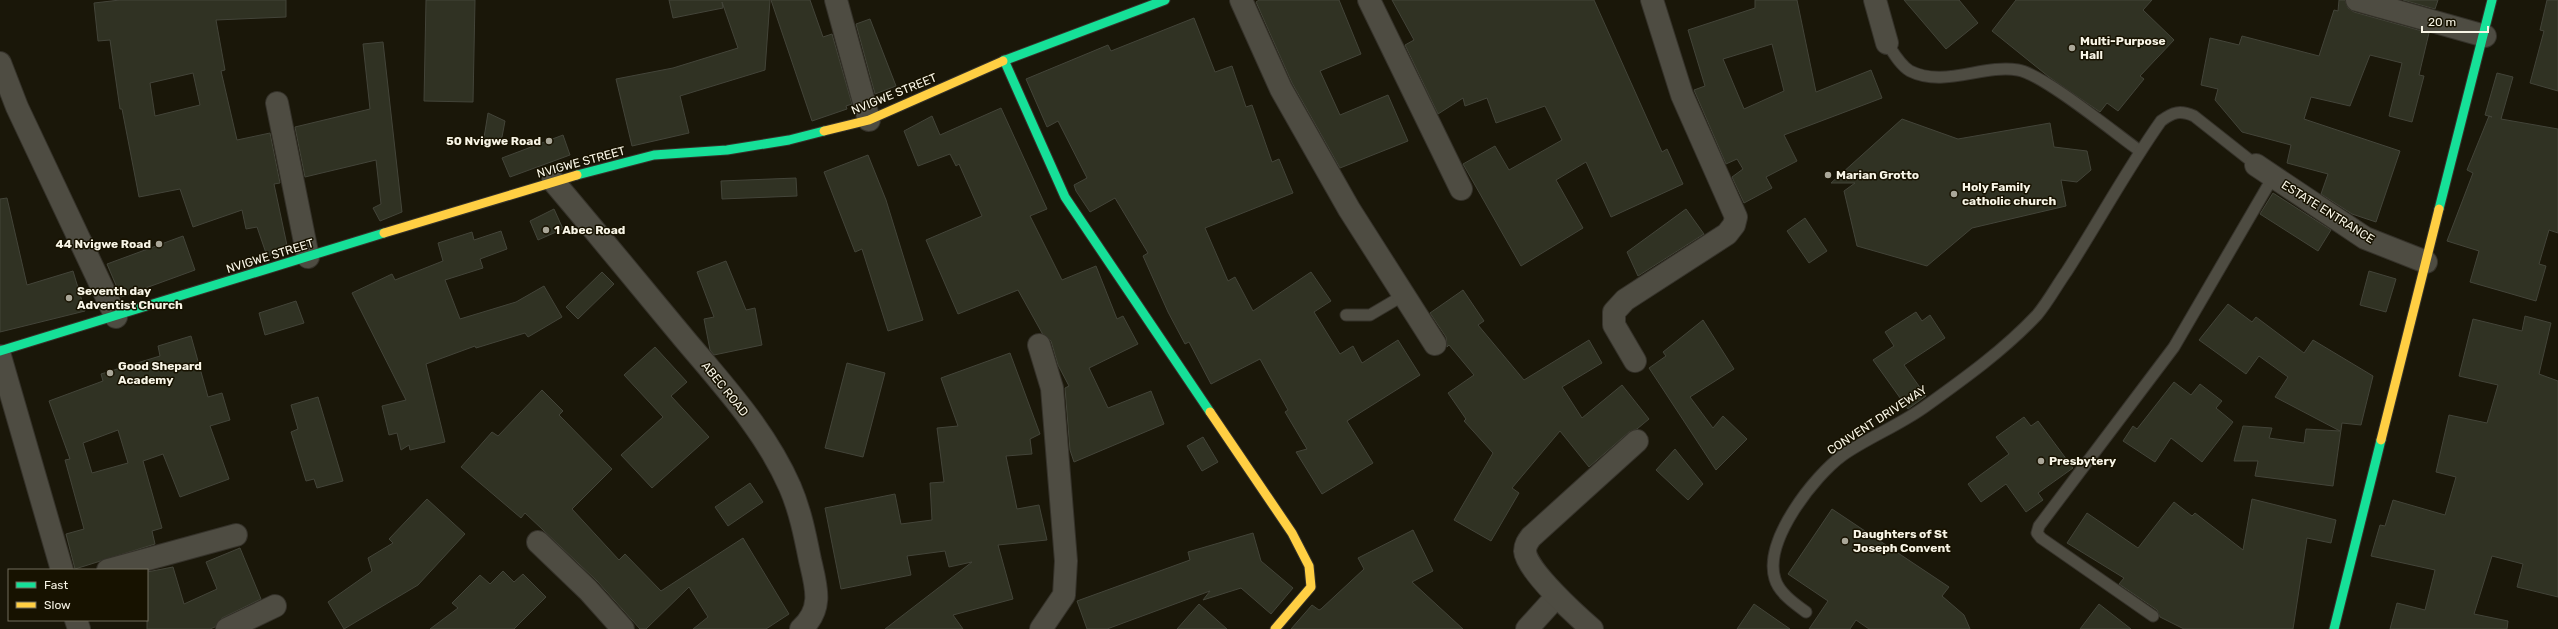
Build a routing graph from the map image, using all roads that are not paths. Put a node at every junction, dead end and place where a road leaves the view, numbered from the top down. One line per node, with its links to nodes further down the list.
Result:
1 (836, 0): 14 (street)
2 (1165, 0): 11 (street, NVIGWE STREET)
3 (1241, 0): 21 (street)
4 (1369, 0): 18 (street)
5 (1652, 0): 28 (street)
6 (1875, 0): 10 (street)
7 (2357, 0): 9 (street)
8 (2492, 0): 9 (street)
9 (2485, 36): 20 (street)
10 (1887, 42): 15 (lane)
11 (1004, 60): 14 (street, NVIGWE STREET); 42 (street)
12 (0, 63): 23 (street)
13 (277, 103): 19 (street)
14 (869, 120): 17 (street, NVIGWE STREET)
15 (2140, 151): 16 (lane, CONVENT DRIVEWAY); 36 (lane, CONVENT DRIVEWAY)
16 (2265, 171): 20 (street, ESTATE ENTRANCE); 37 (lane)
17 (553, 181): 19 (street, NVIGWE STREET); 40 (street, ABEC ROAD)
18 (1462, 189)
19 (308, 257): 23 (street, NVIGWE STREET)
20 (2426, 262): 45 (street)
21 (1404, 295): 22 (lane); 24 (street)
22 (1346, 315)
23 (116, 317): 26 (street, NVIGWE STREET)
24 (1435, 344)
25 (1039, 345): 41 (street)
26 (0, 351)
27 (0, 356): 32 (street)
28 (1635, 361)
29 (1637, 442): 34 (street)
30 (236, 535): 33 (street)
31 (538, 542): 39 (street)
32 (62, 569)
33 (112, 569)
34 (1556, 597): 43 (street); 44 (street)
35 (275, 606): 38 (street)
36 (1806, 612)
37 (2153, 616)
38 (227, 629)
39 (623, 629)
40 (801, 629)
41 (1041, 629)
42 (1275, 629)
43 (1527, 629)
44 (1592, 629)
45 (2334, 629)

